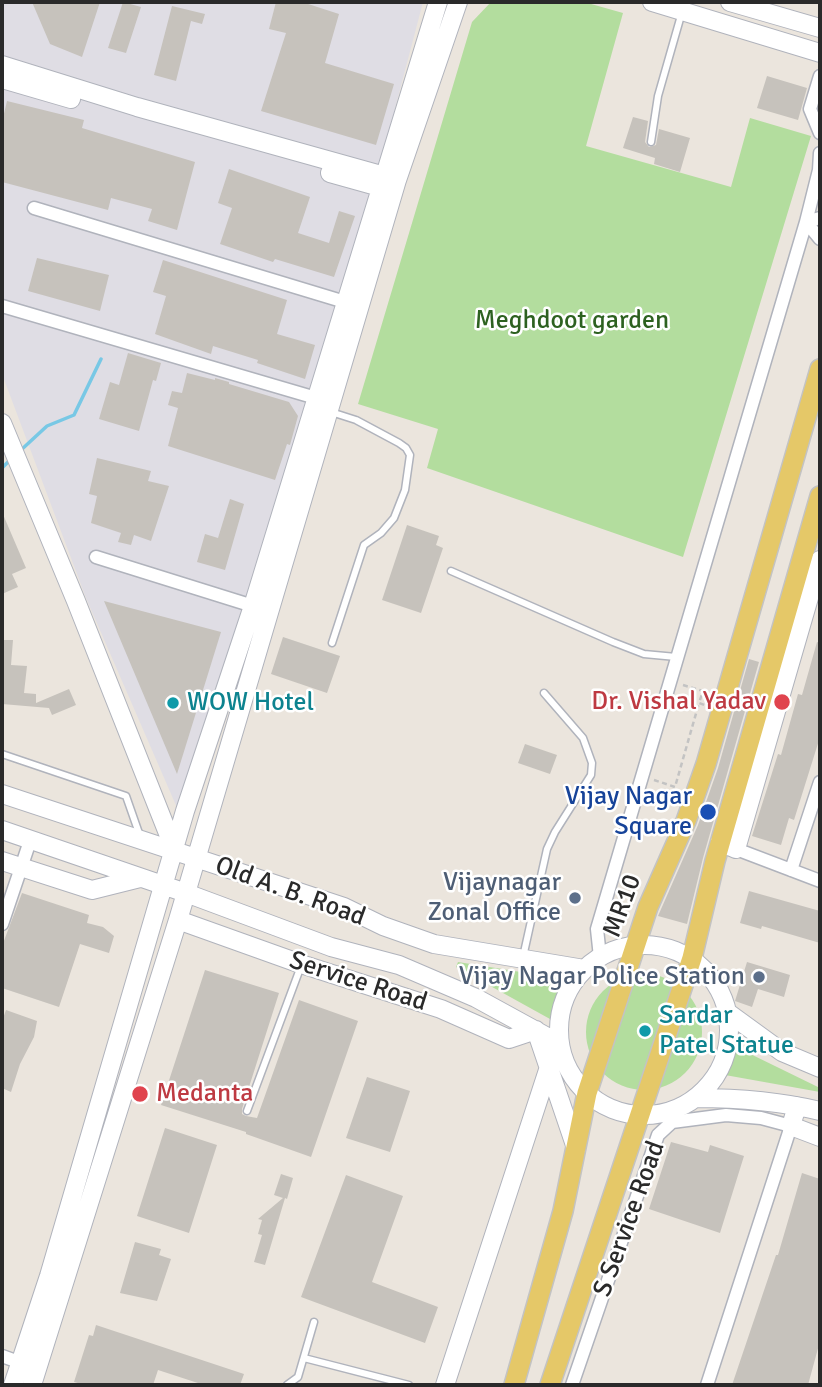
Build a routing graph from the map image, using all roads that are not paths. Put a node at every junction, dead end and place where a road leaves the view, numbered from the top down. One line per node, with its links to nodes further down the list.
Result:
1 (439, 2): 14 (street)
2 (458, 2): 14 (street)
3 (652, 2): 5 (street)
4 (730, 2): 6 (street)
5 (682, 10): 7 (street); 12 (lane)
6 (820, 28)
7 (820, 53)
8 (2, 65): 14 (street)
9 (820, 76): 11 (street)
10 (2, 79): 14 (street)
11 (820, 133)
12 (651, 142)
13 (820, 153): 17 (street)
14 (389, 183): 19 (street); 23 (street)
15 (34, 208): 19 (street)
16 (820, 218): 17 (street)
17 (806, 222): 18 (street); 32 (street)
18 (820, 239)
19 (345, 302): 22 (street)
20 (2, 306): 22 (street)
21 (820, 369): 52 (main road, MR10)
22 (316, 398): 30 (street)
23 (329, 411): 31 (lane); 42 (street)
24 (2, 424): 41 (street)
25 (820, 496): 40 (main road)
26 (96, 557): 30 (street)
27 (820, 560): 29 (street)
28 (451, 570): 32 (lane)
29 (815, 596): 40 (street)
30 (253, 607): 41 (street)
31 (332, 643)
32 (676, 657): 53 (street)
33 (544, 693): 55 (lane)
34 (2, 754): 38 (lane)
35 (820, 782): 45 (street)
36 (2, 794): 38 (street, Old A. B. Road)
37 (2, 830): 39 (street, Old A. B. Road)
38 (141, 840): 41 (street, Old A. B. Road)
39 (30, 841): 44 (street); 46 (street, Old A. B. Road)
40 (728, 846): 45 (street); 54 (main road)
41 (175, 850): 42 (street, Old A. B. Road); 48 (street)
42 (196, 859): 49 (street); 55 (street, Old A. B. Road)
43 (2, 861): 44 (street)
44 (20, 867): 46 (street); 51 (street)
45 (792, 870): 47 (street)
46 (140, 877): 48 (street, Old A. B. Road)
47 (820, 881)
48 (164, 885): 49 (street, Old A. B. Road); 77 (street)
49 (186, 893): 50 (street); 59 (street, Old A. B. Road)
50 (178, 920): 56 (street, Service Road); 77 (street)
51 (2, 924)
52 (636, 944): 53 (street); 54 (street); 65 (main road, MR10)
53 (600, 957): 57 (street)
54 (692, 958): 58 (street); 70 (main road)
55 (523, 959): 57 (street, Old A. B. Road)
56 (301, 964): 59 (street, Service Road); 68 (lane)
57 (584, 969): 60 (street)
58 (727, 1012): 61 (street); 66 (street)
59 (536, 1030): 60 (street, Old A. B. Road); 64 (street)
60 (560, 1044): 65 (street)
61 (782, 1052): 62 (street); 63 (street)
62 (820, 1058)
63 (820, 1068)
64 (548, 1070): 73 (street); 81 (street)
65 (587, 1093): 70 (street); 73 (main road, MR10)
66 (695, 1098): 67 (street); 70 (street)
67 (797, 1105): 69 (street); 71 (street)
68 (247, 1111)
69 (820, 1111)
70 (639, 1115): 83 (main road)
71 (790, 1126): 72 (street, S Service Road); 84 (street, S Service Road); 85 (street)
72 (820, 1137)
73 (576, 1148): 82 (main road, MR10)
74 (314, 1322): 76 (lane)
75 (2, 1356): 77 (street)
76 (304, 1358): 79 (lane); 80 (lane)
77 (30, 1372): 78 (street)
78 (13, 1385)
79 (287, 1385)
80 (409, 1385)
81 (444, 1385)
82 (514, 1385)
83 (550, 1385)
84 (572, 1385)
85 (707, 1385)

